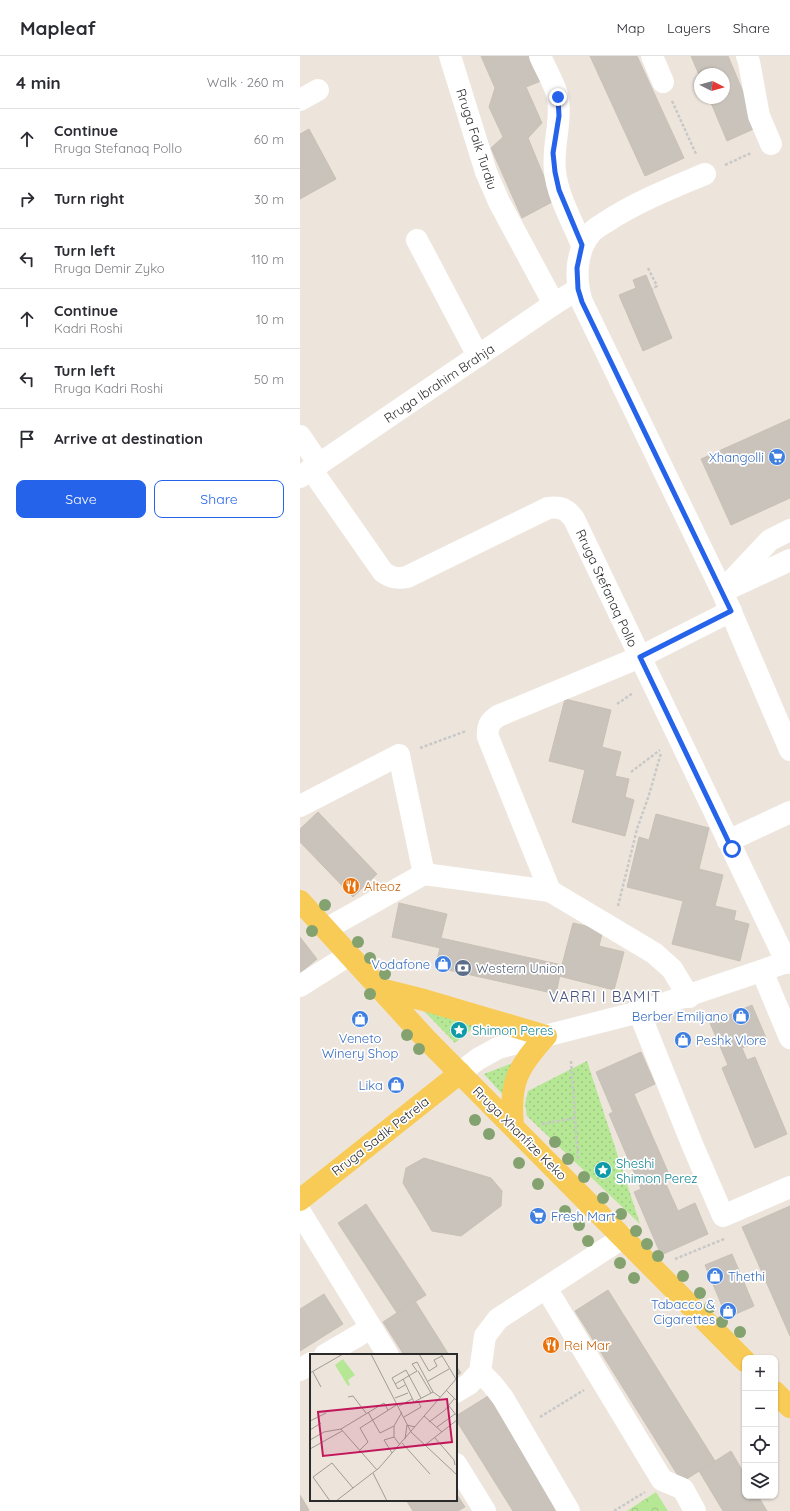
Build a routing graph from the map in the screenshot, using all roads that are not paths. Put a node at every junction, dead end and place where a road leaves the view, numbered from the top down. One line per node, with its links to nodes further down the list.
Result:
1 (450, 56): 11 (street, Rruga Faik Turdiu)
2 (540, 56): 9 (street)
3 (652, 56): 5 (street)
4 (747, 56): 6 (street)
5 (663, 82)
6 (771, 144)
7 (705, 174): 9 (street)
8 (417, 240): 12 (street)
9 (582, 245): 10 (street)
10 (578, 289): 11 (street, Rruga Ibrahim Brahja); 17 (street)
11 (554, 304): 12 (street, Rruga Ibrahim Brahja)
12 (478, 356): 14 (street, Rruga Ibrahim Brahja)
13 (300, 436): 14 (street, Rruga Stefanaq Pollo)
14 (310, 470): 18 (street, Rruga Stefanaq Pollo)
15 (790, 530): 17 (street)
16 (790, 560): 17 (street)
17 (726, 601): 18 (street); 19 (street)
18 (640, 657): 22 (street, Rruga Stefanaq Pollo); 24 (street)
19 (790, 750)
20 (300, 806): 23 (street)
21 (790, 812): 22 (street)
22 (728, 841): 28 (street, Rruga Stefanaq Pollo)
23 (424, 874): 24 (street); 26 (street)
24 (550, 891): 32 (street)
25 (300, 901): 26 (main road, Rruga Xhanfize Keko)
26 (326, 929): 27 (main road, Rruga Xhanfize Keko)
27 (349, 955): 30 (street); 31 (main road, Rruga Xhanfize Keko)
28 (788, 962): 29 (street)
29 (762, 972): 32 (street); 35 (street)
30 (300, 986)
31 (380, 989): 34 (main road); 36 (main road, Rruga Xhanfize Keko)
32 (689, 997): 33 (street)
33 (639, 1012): 34 (street); 38 (street)
34 (546, 1036): 36 (street); 37 (main road)
35 (790, 1038)
36 (460, 1073): 37 (main road, Rruga Xhanfize Keko); 39 (main road, Rruga Sadik Petrela)
37 (513, 1125): 41 (main road, Rruga Xhanfize Keko)
38 (790, 1187)
39 (300, 1200)
40 (300, 1212): 43 (street)
41 (624, 1237): 42 (street); 46 (main road, Rruga Xhanfize Keko)
42 (546, 1288): 49 (street); 56 (street)
43 (371, 1328): 44 (street); 45 (street)
44 (327, 1354)
45 (387, 1354)
46 (742, 1358)
47 (310, 1364): 48 (street)
48 (300, 1370)
49 (480, 1372): 50 (street); 55 (street)
50 (457, 1391)
51 (778, 1395): 52 (main road)
52 (790, 1407)
53 (457, 1466): 54 (street)
54 (485, 1511)
55 (569, 1511)
56 (696, 1511)

